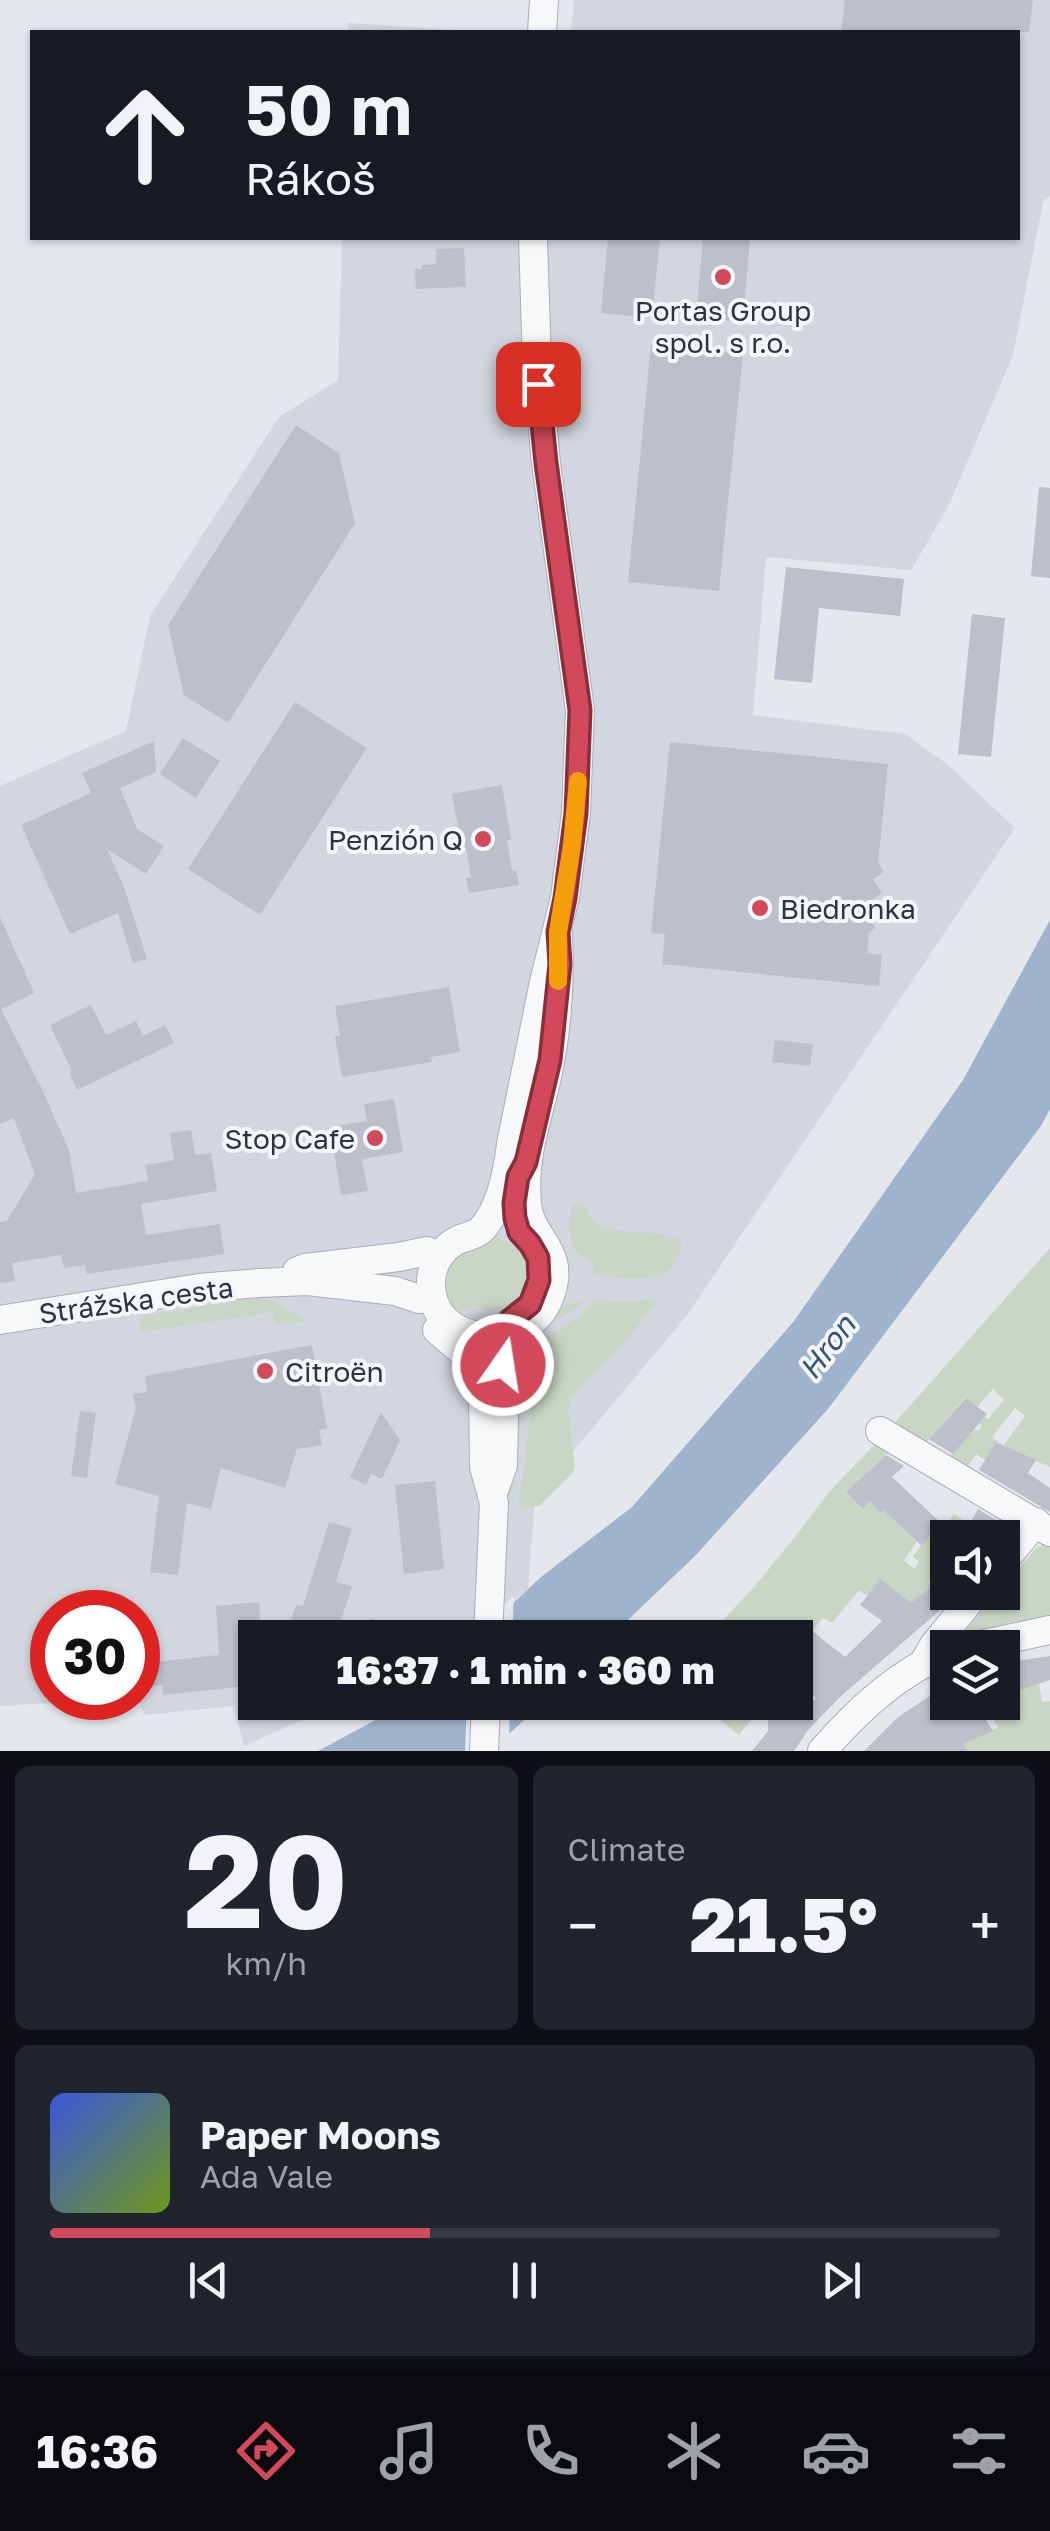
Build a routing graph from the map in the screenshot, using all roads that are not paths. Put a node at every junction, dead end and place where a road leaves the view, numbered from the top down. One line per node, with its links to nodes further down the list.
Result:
1 (544, 0): 2 (street)
2 (542, 30)
3 (534, 240): 4 (street)
4 (518, 1153): 5 (street); 6 (street); 8 (street)
5 (478, 1222): 6 (street); 7 (street); 10 (street)
6 (519, 1232): 8 (street)
7 (427, 1251): 9 (street, Strážska cesta); 10 (street)
8 (546, 1268): 12 (street)
9 (273, 1282): 10 (street, Strážska cesta); 11 (street, Strážska cesta)
10 (423, 1291): 13 (street)
11 (0, 1320)
12 (512, 1328): 13 (street); 15 (street)
13 (457, 1332): 15 (street)
14 (880, 1431): 16 (street)
15 (493, 1493): 19 (street)
16 (1043, 1527): 17 (street)
17 (1020, 1547)
18 (962, 1610): 20 (street)
19 (489, 1620)
20 (946, 1630)
21 (1050, 1630): 22 (street)
22 (1020, 1636)
23 (930, 1661): 26 (street)
24 (485, 1720): 25 (street)
25 (484, 1751)
26 (822, 1751)

